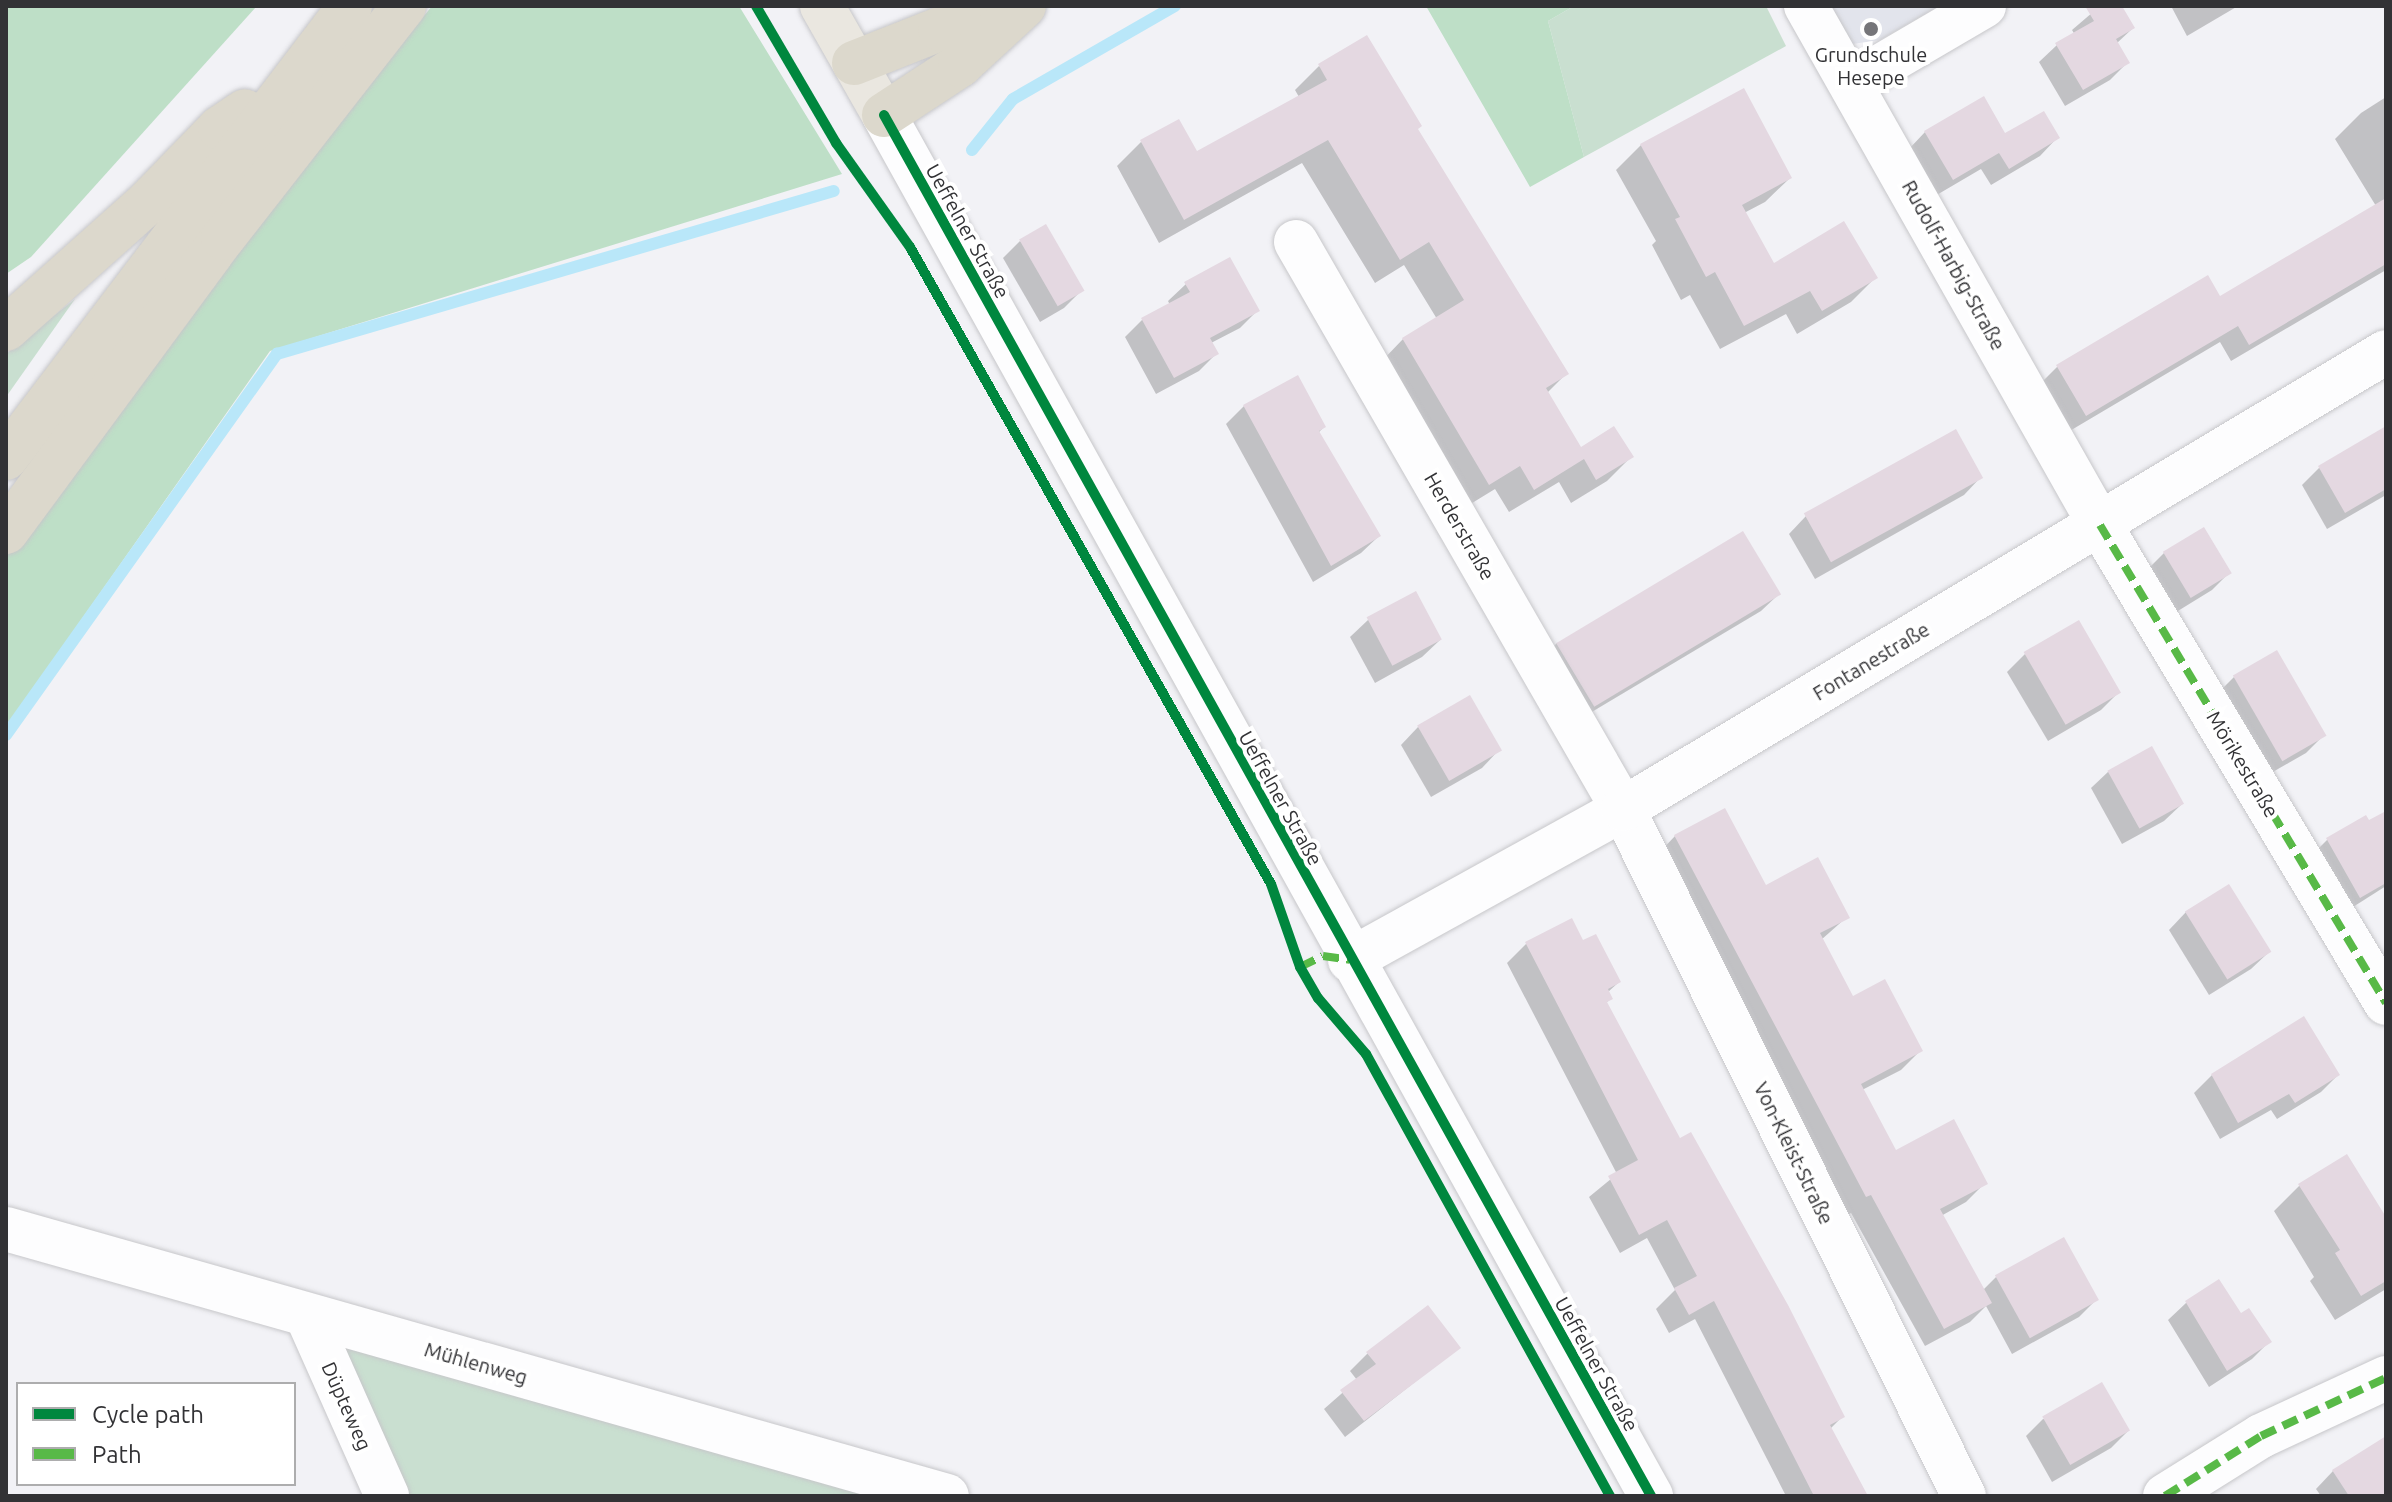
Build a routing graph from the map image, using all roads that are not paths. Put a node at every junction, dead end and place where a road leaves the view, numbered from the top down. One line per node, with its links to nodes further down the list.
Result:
1 (350, 6): 8 (highway)
2 (404, 6): 16 (highway)
3 (822, 6): 7 (main road, Ueffelner Straße)
4 (1023, 6): 7 (highway); 10 (highway)
5 (1806, 6): 9 (street, Rudolf-Harbig-Straße)
6 (1984, 6): 9 (street)
7 (854, 63): 10 (main road, Ueffelner Straße)
8 (292, 77): 12 (highway); 14 (highway)
9 (1852, 83): 15 (street, Rudolf-Harbig-Straße)
10 (884, 115): 18 (street, Ueffelner Straße)
11 (1296, 242): 17 (street, Herderstraße)
12 (6, 329)
13 (2386, 352): 15 (street, Fontanestraße)
14 (6, 458)
15 (2100, 525): 17 (street, Fontanestraße); 19 (street, Mörikestraße)
16 (6, 532)
17 (1623, 809): 18 (street, Fontanestraße); 26 (street, Von-Kleist-Straße)
18 (1350, 960): 25 (street, Ueffelner Straße)
19 (2386, 1003)
20 (6, 1229): 21 (street, Mühlenweg)
21 (307, 1316): 23 (street, Düpteweg); 24 (street, Mühlenweg)
22 (2386, 1378): 27 (street)
23 (387, 1496)
24 (947, 1496)
25 (1651, 1496)
26 (1964, 1496)
27 (2165, 1496)

